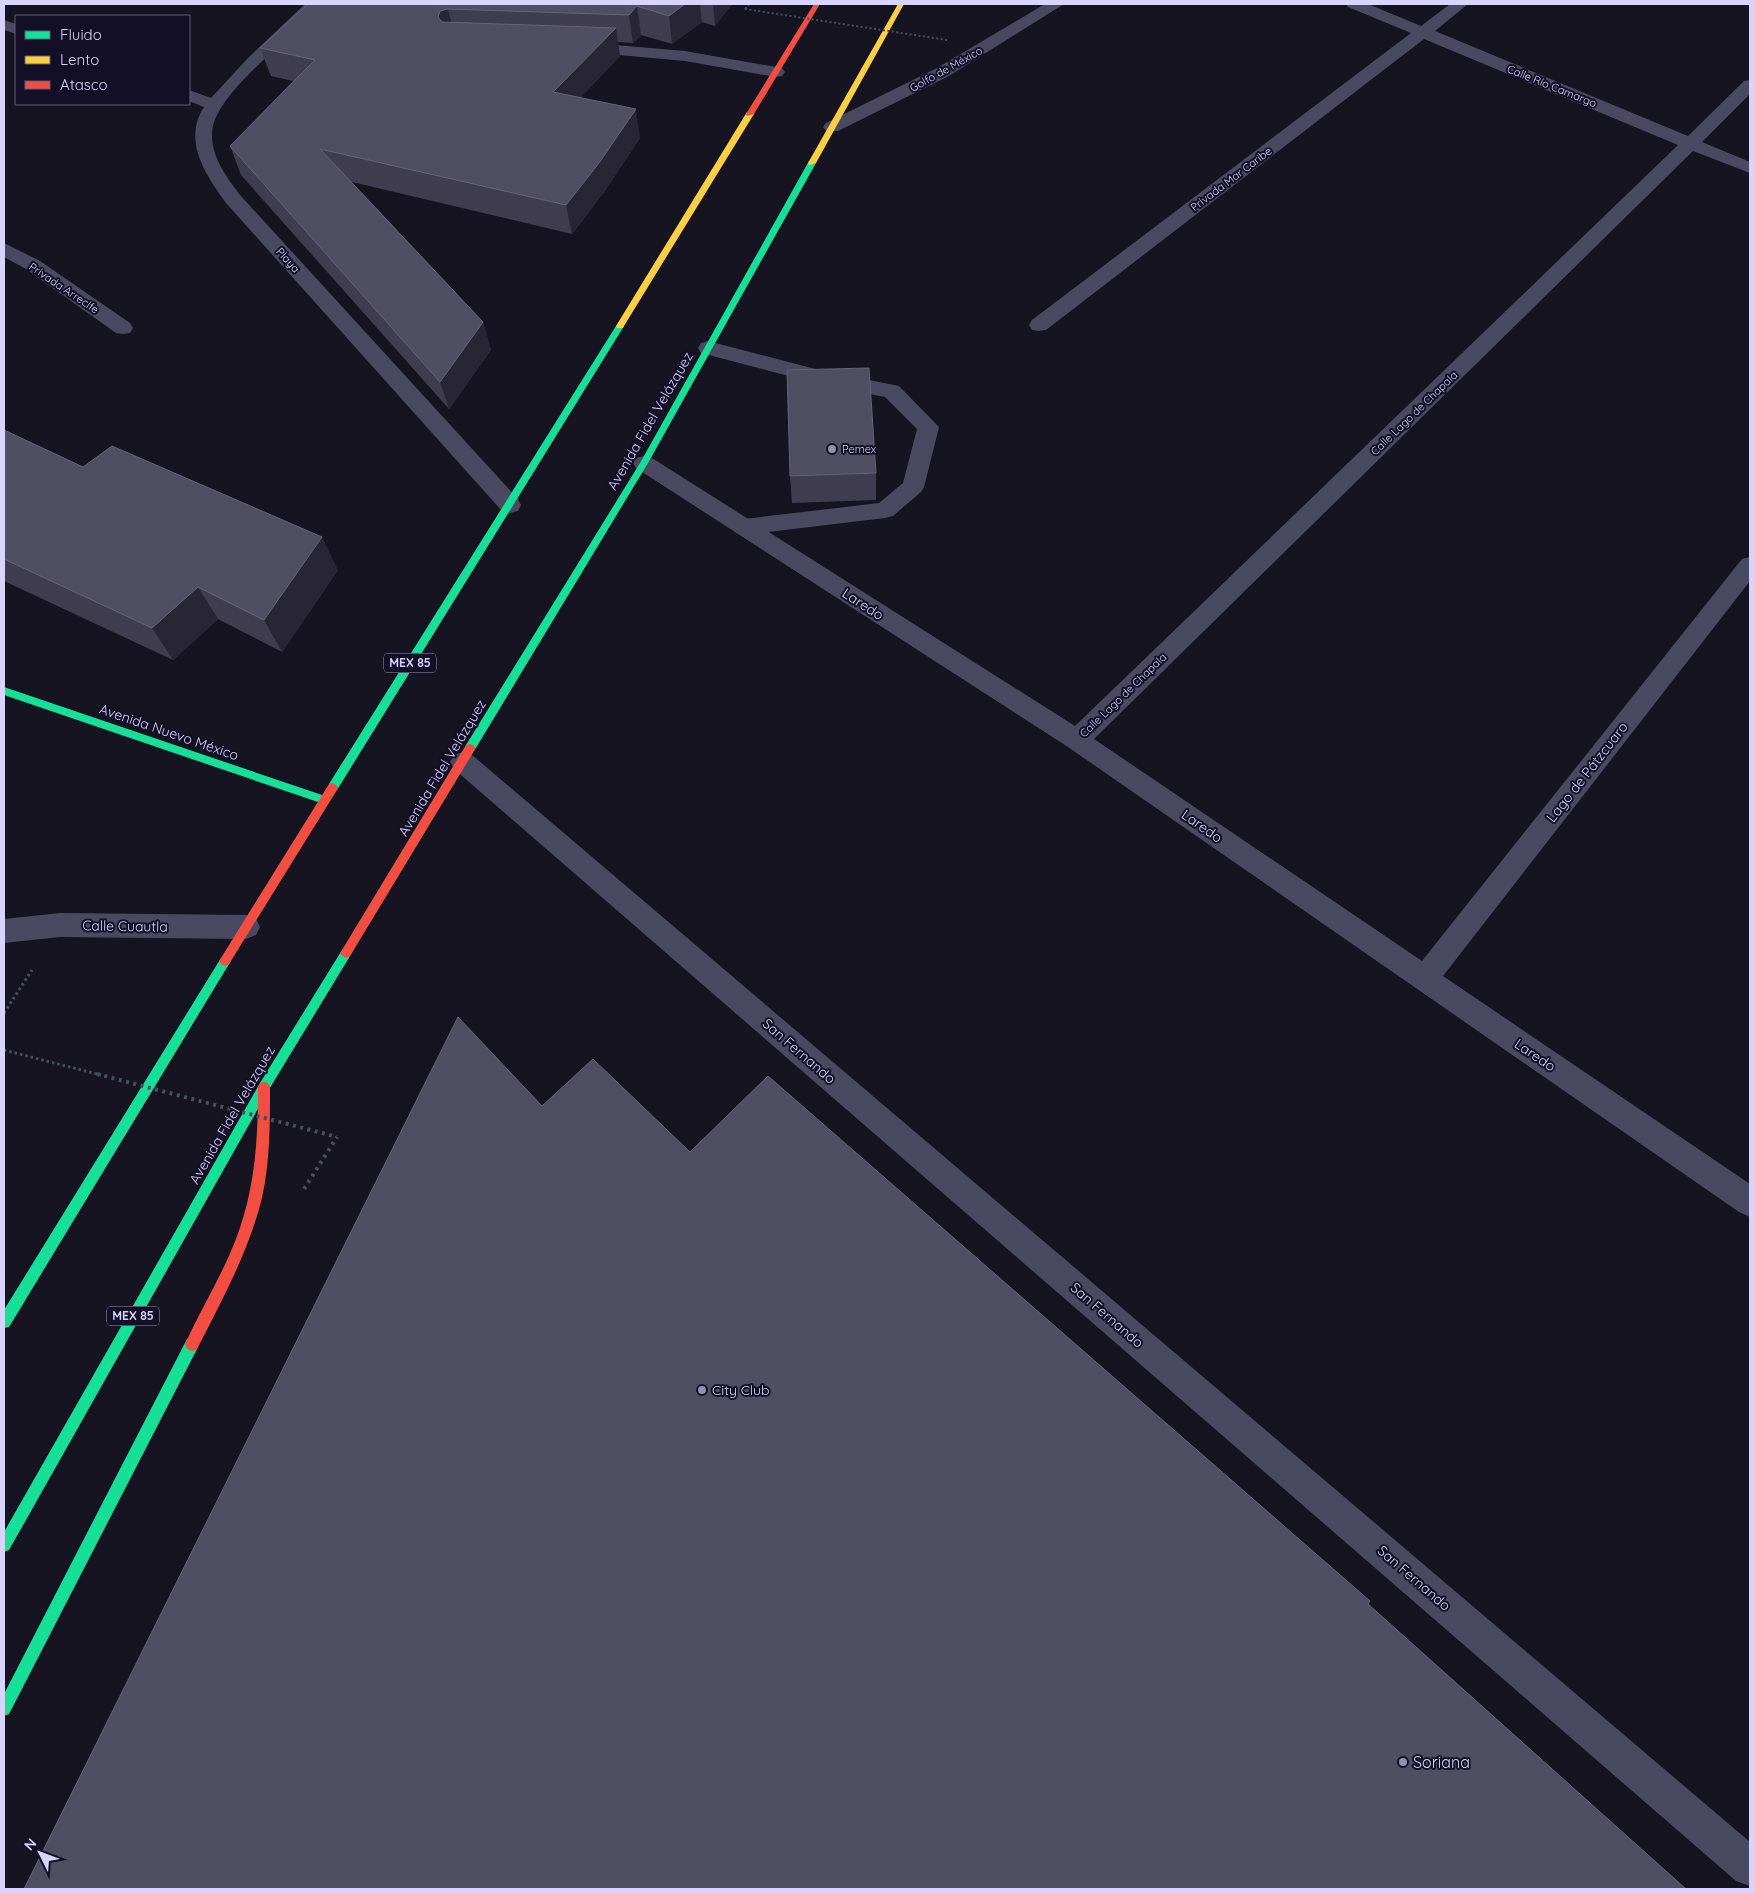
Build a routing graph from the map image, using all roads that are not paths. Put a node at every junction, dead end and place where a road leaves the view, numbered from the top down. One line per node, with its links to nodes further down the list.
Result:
1 (314, 4): 12 (street, Playa)
2 (817, 4): 9 (main road, MEX 85)
3 (901, 4): 13 (main road, Avenida Fidel Velázquez / MEX 85)
4 (1056, 4): 13 (street, Golfo de México)
5 (1354, 4): 7 (street, Calle Río Camargo)
6 (1460, 4): 7 (street, Privada Mar Caribe)
7 (1423, 32): 14 (street, Calle Río Camargo); 17 (street, Privada Mar Caribe)
8 (568, 47): 9 (street)
9 (776, 72): 21 (main road, MEX 85)
10 (1750, 85): 14 (street, Calle Lago de Chapala)
11 (190, 96): 12 (street)
12 (214, 105): 21 (street, Playa)
13 (832, 127): 19 (main road, Avenida Fidel Velázquez / MEX 85)
14 (1691, 143): 15 (street, Calle Río Camargo); 25 (street, Calle Lago de Chapala)
15 (1750, 168)
16 (4, 249): 18 (street, Privada Arrecife)
17 (1039, 325)
18 (124, 328)
19 (708, 348): 20 (main road, Avenida Fidel Velázquez / MEX 85); 22 (street)
20 (644, 463): 22 (street, Laredo); 26 (main road, Avenida Fidel Velázquez / MEX 85)
21 (510, 504): 27 (main road, MEX 85)
22 (744, 527): 25 (street, Laredo)
23 (1750, 565): 30 (street, Lago de Pátzcuaro)
24 (4, 691): 27 (main road, Avenida Nuevo México)
25 (1077, 740): 30 (street, Laredo)
26 (463, 762): 31 (main road, Avenida Fidel Velázquez / MEX 85); 36 (street, San Fernando)
27 (324, 800): 28 (main road, MEX 85)
28 (246, 927): 29 (street, Calle Cuautla); 33 (main road, MEX 85)
29 (4, 931)
30 (1424, 979): 32 (street, Laredo)
31 (264, 1087): 34 (main road, Avenida Fidel Velázquez / MEX 85); 35 (main road)
32 (1750, 1202)
33 (4, 1322)
34 (4, 1546)
35 (4, 1709)
36 (1750, 1867)

